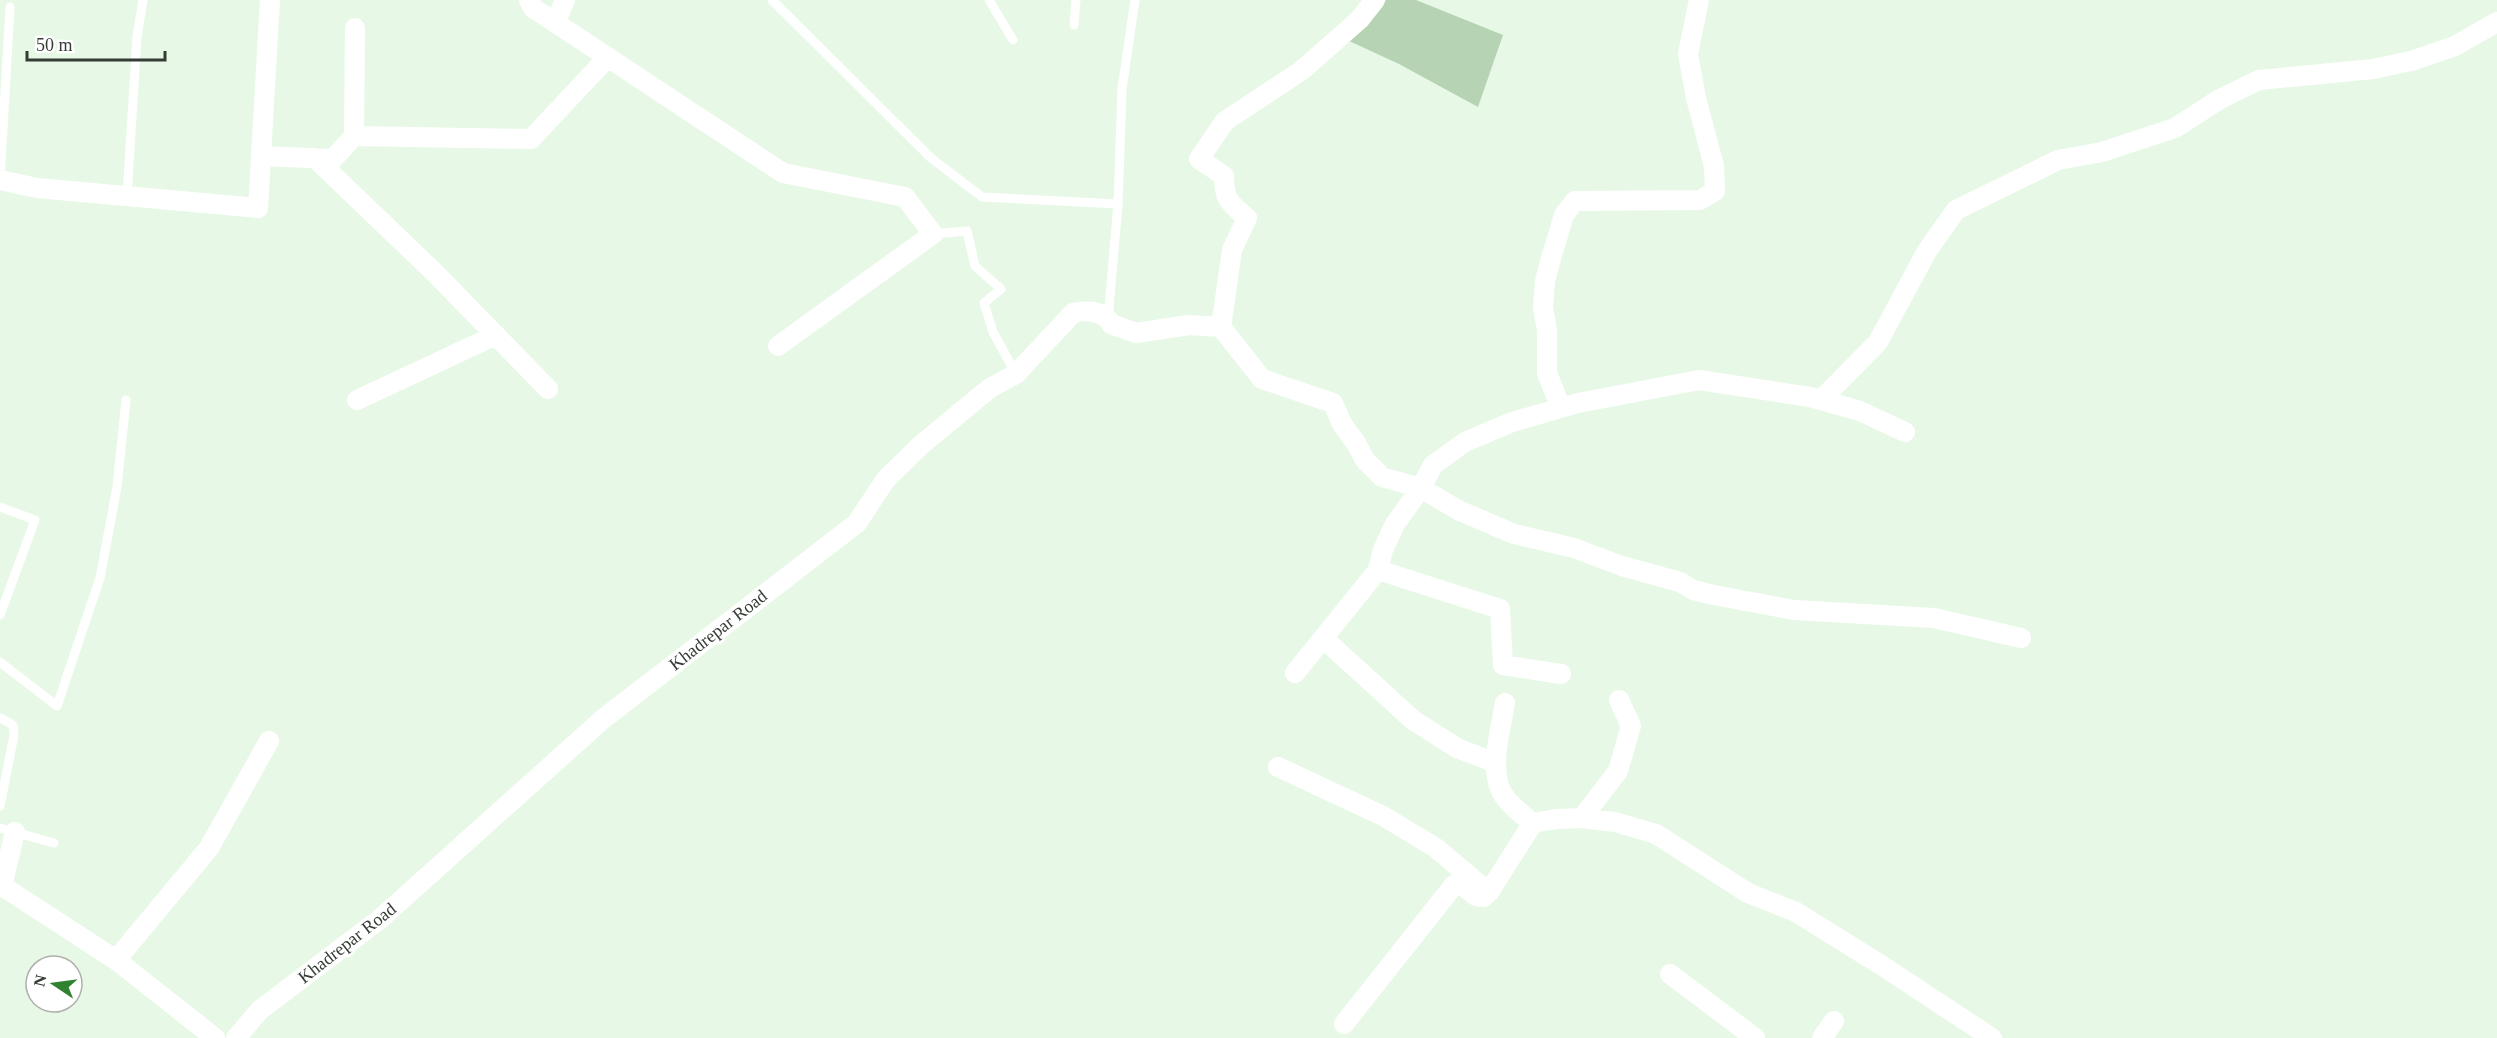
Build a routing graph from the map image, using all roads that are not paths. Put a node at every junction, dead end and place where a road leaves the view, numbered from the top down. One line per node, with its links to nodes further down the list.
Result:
1 (143, 0): 22 (lane)
2 (270, 0): 19 (street)
3 (529, 0): 13 (street)
4 (565, 0): 13 (street)
5 (772, 0): 23 (lane)
6 (989, 0): 16 (lane)
7 (1076, 0): 14 (lane)
8 (1135, 0): 23 (lane)
9 (1375, 0): 26 (street)
10 (1699, 0): 34 (street)
11 (10, 7): 21 (lane)
12 (2497, 22): 33 (street)
13 (555, 23): 17 (street)
14 (1074, 25)
15 (355, 28): 18 (street)
16 (1013, 40)
17 (608, 57): 18 (street); 24 (street)
18 (354, 136): 20 (street)
19 (261, 156): 20 (street); 22 (street)
20 (315, 158): 27 (street)
21 (0, 180): 22 (street)
22 (127, 196)
23 (1118, 204): 25 (lane)
24 (933, 234): 28 (street); 29 (lane)
25 (1108, 319): 26 (street, Khadrepar Road); 29 (street, Khadrepar Road)
26 (1221, 327): 36 (street)
27 (496, 335): 30 (street); 32 (street)
28 (778, 346)
29 (1016, 374): 62 (street, Khadrepar Road)
30 (548, 389)
31 (126, 400): 42 (lane)
32 (357, 400)
33 (1821, 400): 34 (street); 35 (street)
34 (1562, 408): 36 (street)
35 (1905, 432)
36 (1421, 488): 38 (street); 41 (street)
37 (0, 507): 39 (lane)
38 (1378, 570): 40 (street); 44 (street)
39 (0, 615)
40 (1323, 638): 43 (street); 49 (street)
41 (2021, 638)
42 (0, 662)
43 (1295, 673)
44 (1561, 674)
45 (1619, 700): 52 (street)
46 (1505, 703): 49 (street)
47 (0, 718): 51 (lane)
48 (269, 741): 57 (street)
49 (1496, 763): 53 (street)
50 (1278, 767): 56 (street)
51 (0, 806)
52 (1582, 818): 53 (street); 65 (street)
53 (1533, 823): 56 (street)
54 (8, 830): 55 (lane); 57 (street)
55 (54, 843)
56 (1489, 892): 60 (street)
57 (116, 960): 61 (street)
58 (1670, 974): 63 (street)
59 (1834, 1021): 64 (street)
60 (1344, 1024)
61 (215, 1038)
62 (236, 1038)
63 (1755, 1038)
64 (1822, 1038)
65 (1992, 1038)

